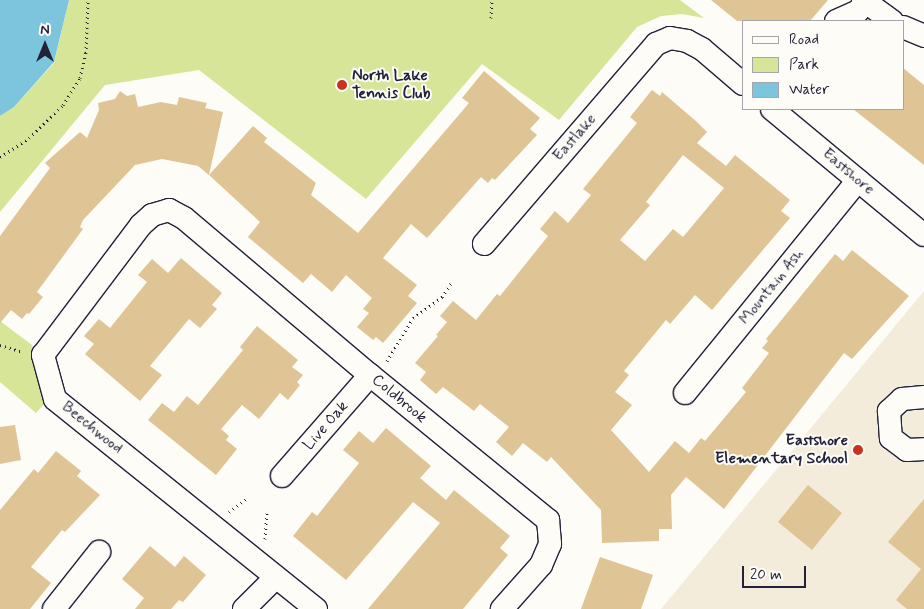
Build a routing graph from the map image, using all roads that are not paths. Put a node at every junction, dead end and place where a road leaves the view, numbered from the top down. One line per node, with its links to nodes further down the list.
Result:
1 (861, 9): 2 (street); 3 (street)
2 (838, 20)
3 (889, 20)
4 (904, 28): 5 (street)
5 (924, 36)
6 (742, 83): 11 (street, Eastlake)
7 (775, 110): 8 (street, Eastshore)
8 (858, 180): 10 (street, Eastshore); 13 (street, Mountain Ash)
9 (169, 210): 12 (street, Coldbrook); 18 (street, Beechwood)
10 (924, 235)
11 (484, 244)
12 (377, 369): 16 (street, Live Oak); 22 (street, Coldbrook)
13 (685, 393)
14 (924, 397): 15 (street)
15 (924, 449)
16 (282, 476)
17 (99, 552): 19 (street)
18 (276, 576): 20 (street); 21 (street, Beechwood)
19 (54, 609)
20 (244, 609)
21 (316, 609)
22 (502, 609)

